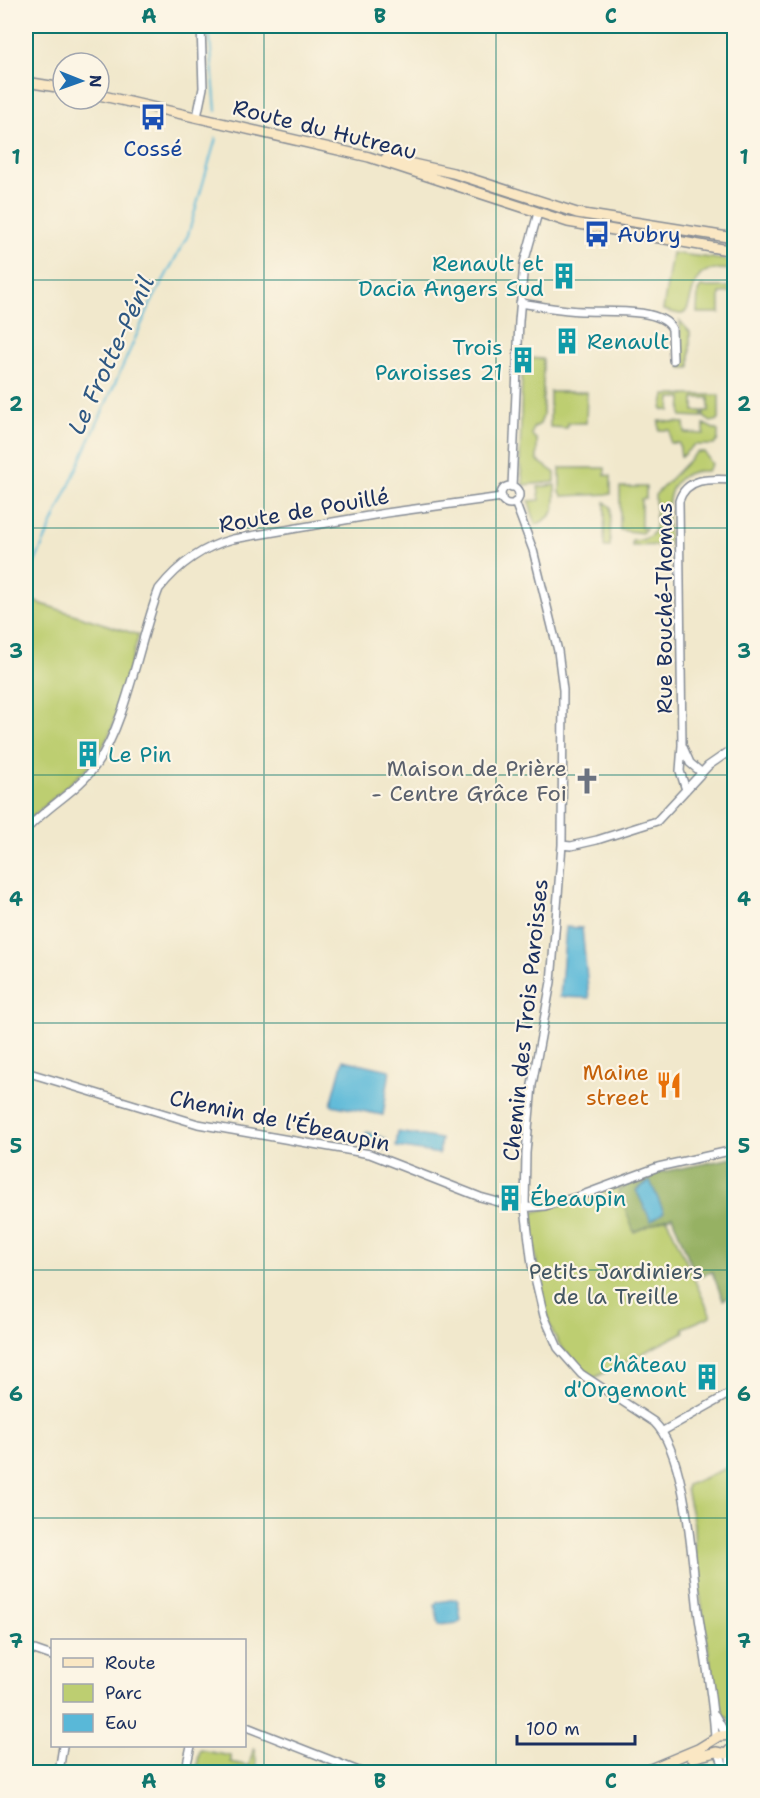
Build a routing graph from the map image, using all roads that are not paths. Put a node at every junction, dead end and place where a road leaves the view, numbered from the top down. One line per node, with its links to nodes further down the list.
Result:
1 (201, 26): 5 (street)
2 (26, 82): 3 (street)
3 (51, 86)
4 (111, 98): 5 (street, Route du Hutreau)
5 (197, 117): 6 (street, Route du Hutreau)
6 (369, 157): 7 (street, Route du Hutreau); 8 (street)
7 (538, 213): 9 (street, Route du Hutreau); 10 (street)
8 (735, 238)
9 (735, 251)
10 (520, 303): 11 (street); 13 (street)
11 (673, 360)
12 (735, 480): 16 (street, Rue Bouché-Thomas)
13 (512, 487): 14 (street); 15 (street)
14 (502, 497): 15 (street); 20 (street, Route de Pouillé)
15 (515, 502): 21 (street, Chemin des Trois Paroisses)
16 (682, 745): 18 (street, Rue Bouché-Thomas); 19 (street, Rue Bouché-Thomas)
17 (735, 748): 18 (street)
18 (702, 772): 19 (street)
19 (686, 790): 21 (street)
20 (26, 830)
21 (562, 845): 24 (street, Chemin des Trois Paroisses)
22 (26, 1072): 24 (street, Chemin de l'Ébeaupin)
23 (735, 1150): 24 (street)
24 (525, 1208): 26 (street, Chemin des Trois Paroisses)
25 (735, 1391): 26 (street)
26 (663, 1431): 29 (street)
27 (26, 1647): 28 (street)
28 (51, 1656)
29 (711, 1704): 31 (street); 32 (street)
30 (246, 1727): 41 (street)
31 (729, 1735): 32 (street); 35 (street)
32 (714, 1740): 36 (street); 37 (street)
33 (63, 1747): 38 (street)
34 (190, 1747): 40 (street)
35 (732, 1748): 36 (street); 43 (street)
36 (718, 1753): 37 (street); 43 (street)
37 (675, 1761): 42 (street)
38 (59, 1772): 39 (street)
39 (95, 1773)
40 (185, 1773)
41 (361, 1773)
42 (643, 1773)
43 (728, 1773)

